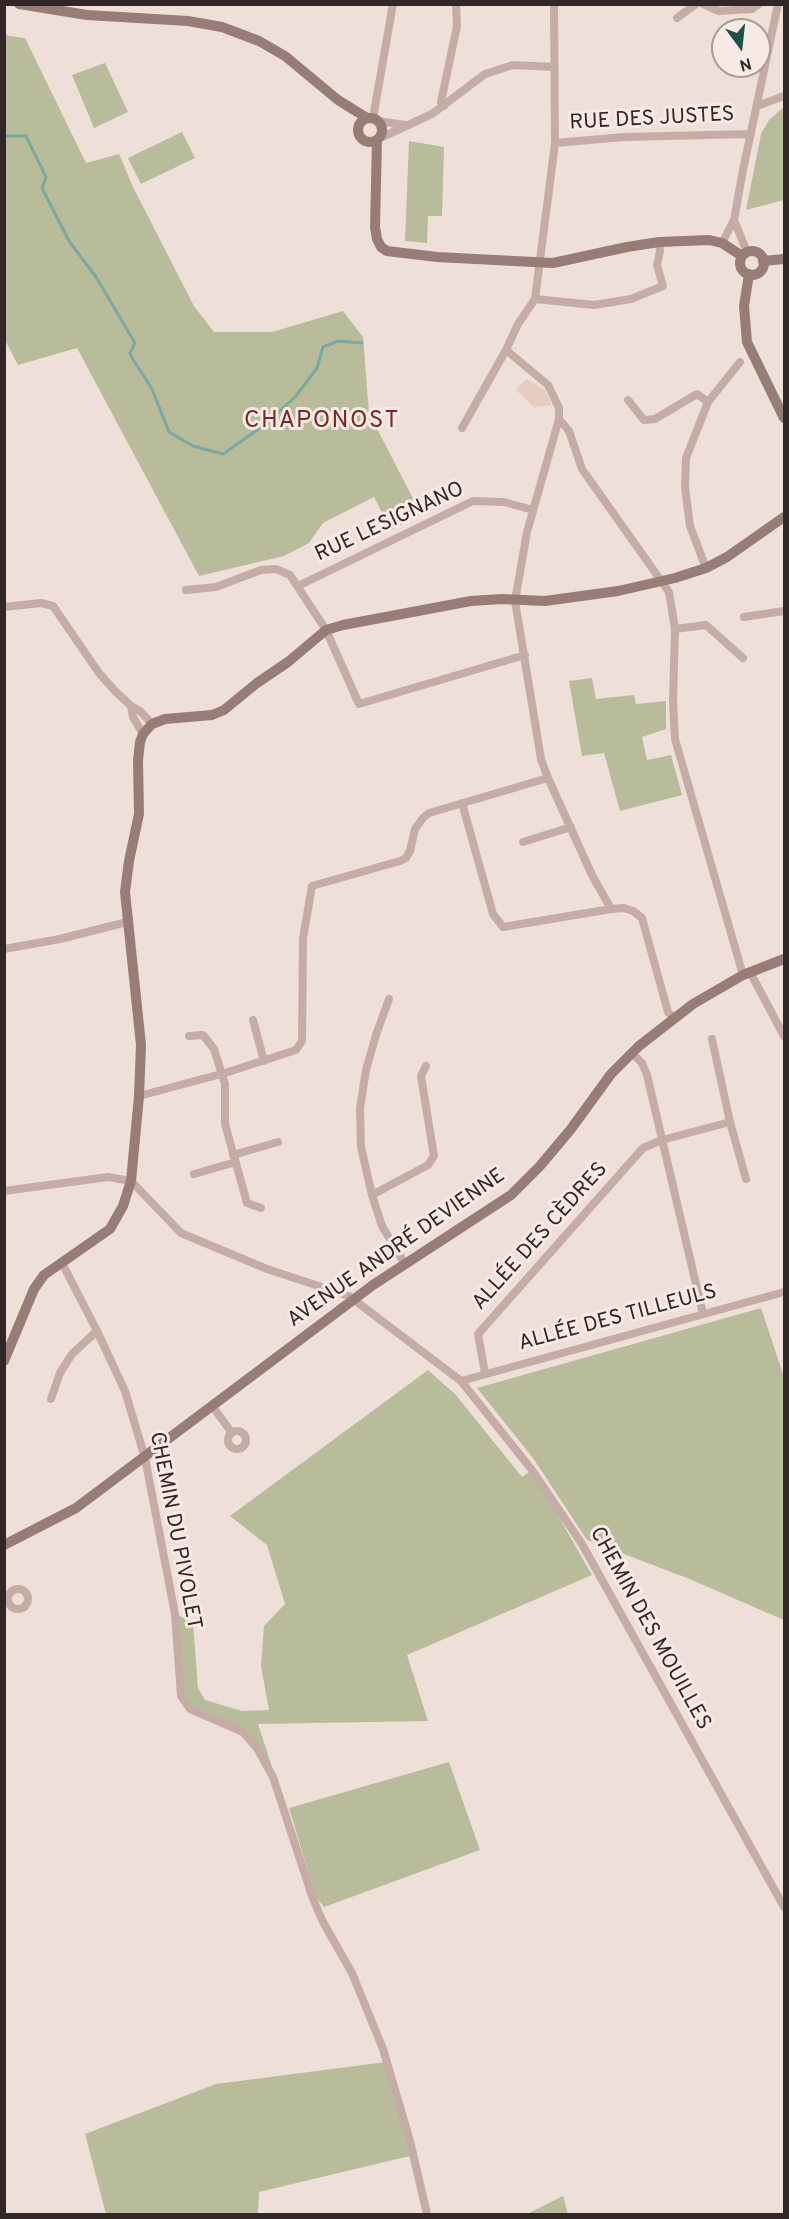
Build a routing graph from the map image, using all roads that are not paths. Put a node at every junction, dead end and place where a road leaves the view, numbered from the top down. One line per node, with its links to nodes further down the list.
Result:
1 (19, 4): 12 (main road)
2 (393, 4): 15 (street)
3 (456, 4): 13 (street)
4 (554, 4): 10 (street)
5 (696, 4): 9 (street)
6 (703, 4): 7 (street)
7 (759, 4)
8 (778, 4): 14 (street)
9 (677, 18)
10 (554, 67): 13 (street); 21 (street)
11 (784, 96): 14 (street)
12 (338, 100): 15 (main road); 17 (main road)
13 (444, 106): 16 (street)
14 (757, 106): 18 (street)
15 (373, 119): 16 (street); 17 (main road); 19 (main road)
16 (406, 126): 19 (street)
17 (357, 130): 20 (main road)
18 (751, 134): 21 (street, RUE DES JUSTES); 23 (street)
19 (378, 139): 20 (main road); 22 (main road)
20 (364, 141): 22 (main road)
21 (555, 142): 29 (street)
22 (376, 162): 29 (main road)
23 (734, 220): 25 (street); 26 (street)
24 (659, 242): 25 (main road); 29 (main road); 31 (street)
25 (722, 243): 26 (main road)
26 (745, 254): 28 (main road); 30 (main road)
27 (784, 259): 28 (main road)
28 (763, 261): 30 (main road)
29 (540, 262): 31 (street)
30 (749, 274): 36 (main road)
31 (535, 299): 32 (street)
32 (506, 350): 37 (street); 38 (street)
33 (740, 362): 35 (street)
34 (628, 400): 35 (street)
35 (708, 402): 41 (street)
36 (784, 418)
37 (559, 419): 39 (street); 42 (street)
38 (462, 428)
39 (533, 510): 43 (street, RUE LESIGNANO); 45 (street)
40 (784, 517): 41 (main road)
41 (706, 568): 42 (main road)
42 (662, 581): 45 (main road); 49 (street)
43 (298, 586): 44 (street); 50 (street)
44 (186, 590)
45 (515, 601): 50 (main road); 51 (street)
46 (4, 607): 53 (street)
47 (784, 611): 48 (street)
48 (744, 617)
49 (675, 629): 52 (street); 64 (street)
50 (326, 630): 51 (street); 54 (main road)
51 (525, 656): 56 (street)
52 (743, 658)
53 (131, 706): 54 (street); 55 (street)
54 (152, 724): 55 (main road)
55 (143, 734): 61 (main road)
56 (548, 778): 57 (street); 58 (street)
57 (462, 803): 60 (street); 72 (street)
58 (571, 827): 59 (street); 60 (street)
59 (523, 842)
60 (611, 909): 66 (street)
61 (127, 922): 62 (street); 75 (main road)
62 (4, 949)
63 (784, 959): 64 (main road, AVENUE ANDRÉ DEVIENNE)
64 (746, 974): 66 (main road, AVENUE ANDRÉ DEVIENNE); 69 (street)
65 (389, 999): 84 (street)
66 (674, 1018): 71 (main road, AVENUE ANDRÉ DEVIENNE)
67 (253, 1020): 72 (street)
68 (189, 1036): 74 (street)
69 (784, 1036)
70 (712, 1039): 76 (street)
71 (632, 1053): 77 (street); 87 (main road, AVENUE ANDRÉ DEVIENNE)
72 (264, 1061): 74 (street)
73 (426, 1066): 84 (street)
74 (222, 1074): 75 (street); 79 (street)
75 (139, 1096): 82 (main road)
76 (730, 1122): 77 (street); 81 (street)
77 (662, 1140): 90 (street); 93 (street, ALLÉE DES CÈDRES)
78 (278, 1142): 79 (street)
79 (234, 1159): 80 (street); 85 (street)
80 (194, 1174)
81 (746, 1179)
82 (131, 1181): 83 (street); 86 (main road); 89 (street, CHEMIN DES MOUILLES)
83 (4, 1191)
84 (372, 1195): 87 (street)
85 (261, 1208)
86 (62, 1263): 91 (street, CHEMIN DU PIVOLET); 92 (main road)
87 (405, 1264): 89 (main road, AVENUE ANDRÉ DEVIENNE)
88 (784, 1292): 90 (street, ALLÉE DES TILLEULS)
89 (356, 1300): 94 (street, CHEMIN DES MOUILLES); 96 (main road, AVENUE ANDRÉ DEVIENNE)
90 (703, 1314): 93 (street, ALLÉE DES TILLEULS)
91 (97, 1331): 95 (street); 98 (street, CHEMIN DU PIVOLET)
92 (5, 1361)
93 (485, 1373): 94 (street, ALLÉE DES TILLEULS)
94 (461, 1381): 100 (street, CHEMIN DES MOUILLES)
95 (51, 1399)
96 (213, 1407): 97 (street); 98 (main road, AVENUE ANDRÉ DEVIENNE)
97 (232, 1433)
98 (145, 1458): 99 (main road, AVENUE ANDRÉ DEVIENNE); 101 (street, CHEMIN DU PIVOLET)
99 (4, 1545)
100 (784, 1907)
101 (427, 2214)

